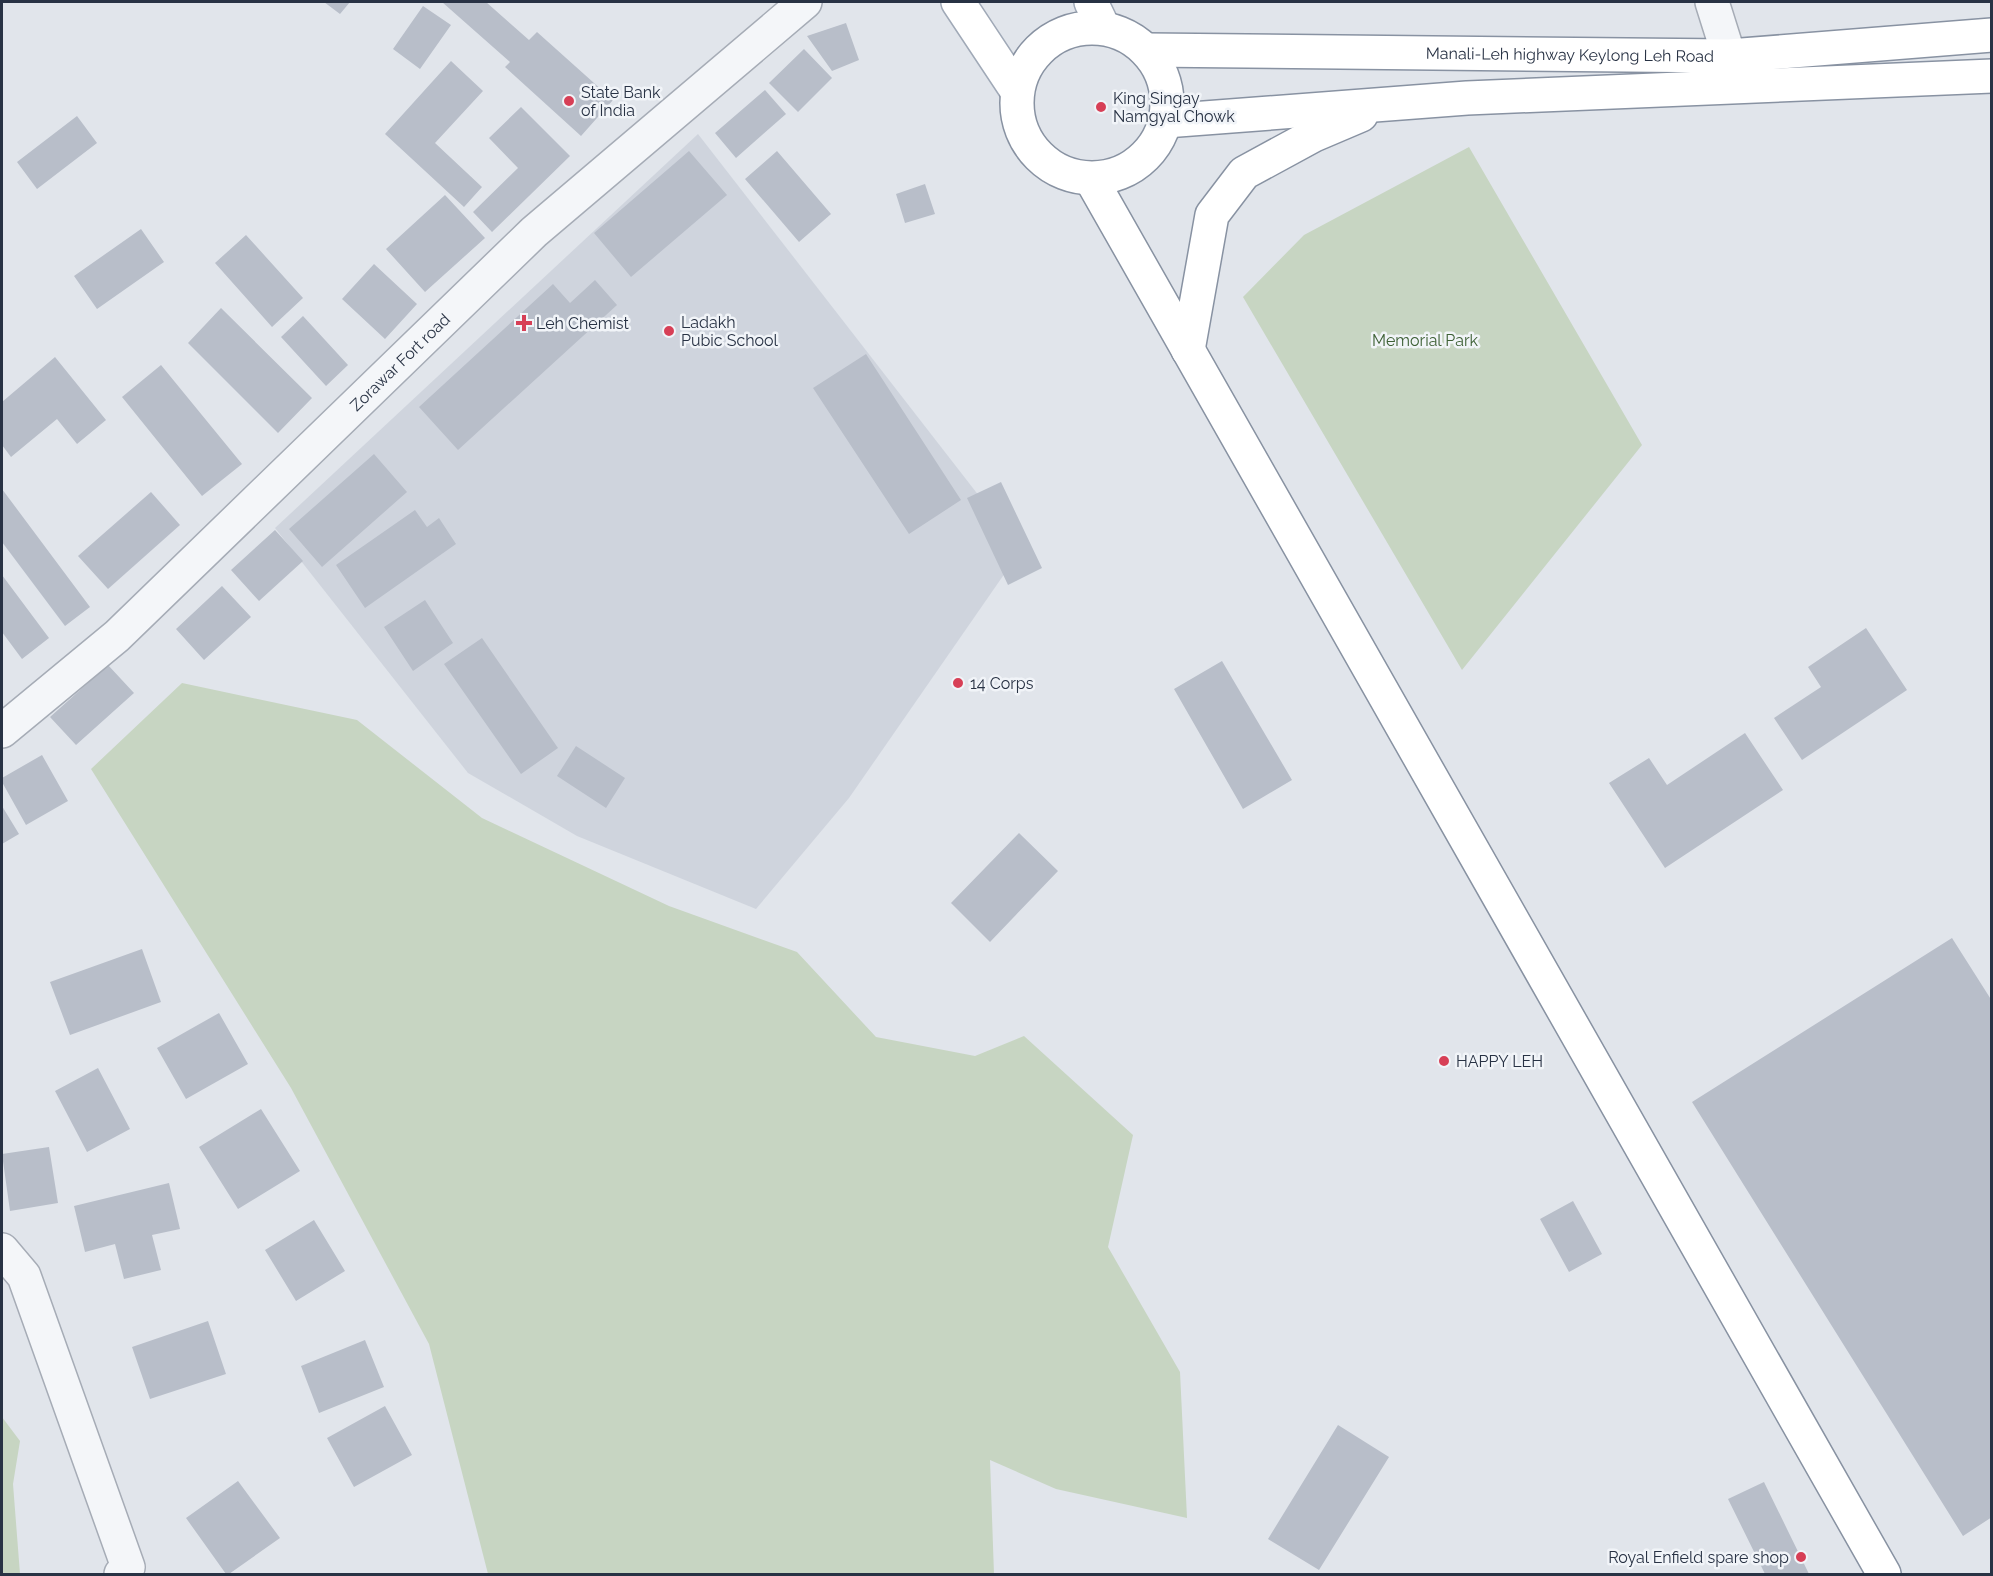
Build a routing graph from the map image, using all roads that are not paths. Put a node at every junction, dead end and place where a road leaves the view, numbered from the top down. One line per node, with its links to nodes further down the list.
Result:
1 (805, 2): 14 (street, Zorawar Fort road)
2 (958, 2): 9 (main road)
3 (1712, 2): 7 (street)
4 (1097, 14): 6 (main road); 9 (main road)
5 (1992, 35): 7 (main road, Manali-Leh highway Keylong Leh Road)
6 (1147, 50): 7 (main road, Manali-Leh highway Keylong Leh Road); 11 (main road)
7 (1729, 56)
8 (1992, 76): 10 (main road, Manali-Leh highway Keylong Leh Road)
9 (1017, 91): 12 (main road)
10 (1388, 105): 11 (main road, Manali-Leh highway Keylong Leh Road); 13 (main road)
11 (1165, 121): 12 (main road)
12 (1091, 179): 13 (main road)
13 (1188, 350): 17 (main road)
14 (2, 731)
15 (2, 1250): 16 (street)
16 (121, 1575)
17 (1884, 1575)

